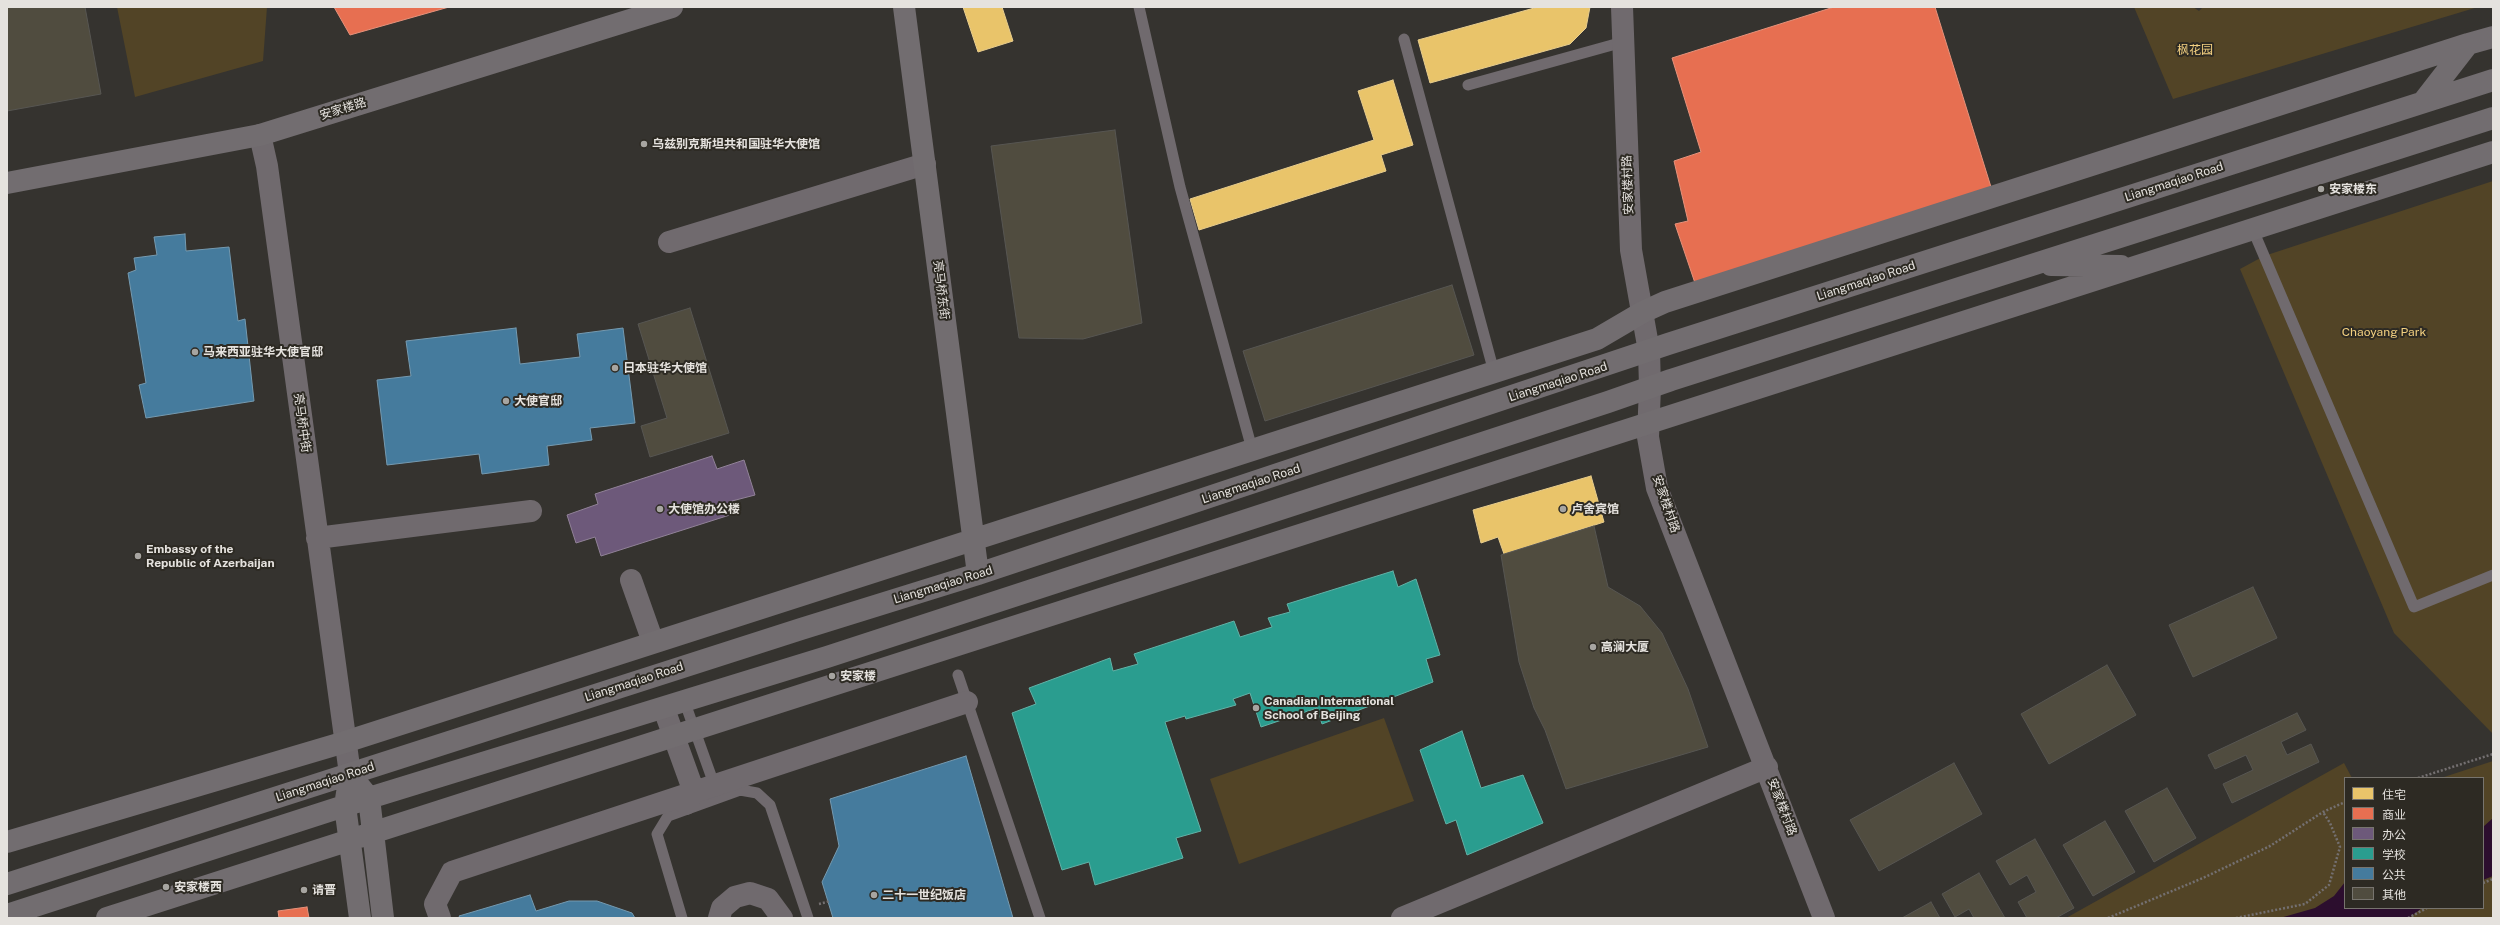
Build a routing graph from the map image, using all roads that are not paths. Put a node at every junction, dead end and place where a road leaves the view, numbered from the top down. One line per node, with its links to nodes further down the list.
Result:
1 (904, 7): 15 (street, 亮马桥东街)
2 (1139, 7): 26 (lane)
3 (1622, 7): 7 (street, 安家楼村路)
4 (665, 8): 13 (street, 安家楼路)
5 (2493, 37): 8 (street)
6 (1404, 39): 23 (lane)
7 (1623, 42): 10 (lane); 21 (street, 安家楼村路)
8 (2468, 44): 11 (street); 21 (street)
9 (2493, 80): 11 (street, Liangmaqiao Road)
10 (1468, 85)
11 (2423, 102): 22 (street, Liangmaqiao Road)
12 (2493, 118): 19 (street)
13 (260, 135): 16 (street, 安家楼路); 28 (street, 亮马桥中街)
14 (2493, 152): 17 (street)
15 (924, 164): 18 (street); 29 (street, 亮马桥东街)
16 (7, 184)
17 (2253, 230): 20 (street); 31 (lane)
18 (669, 242)
19 (2032, 265): 20 (street); 24 (street)
20 (2140, 266): 25 (street)
21 (1643, 312): 22 (street, 安家楼村路); 23 (street)
22 (1649, 351): 24 (street, 安家楼村路); 30 (street, Liangmaqiao Road)
23 (1494, 372): 26 (street)
24 (1650, 387): 25 (street, 安家楼村路); 36 (street)
25 (1648, 424): 38 (street); 41 (street, 安家楼村路)
26 (1252, 449): 29 (street)
27 (531, 511): 28 (street)
28 (317, 538): 40 (street, 亮马桥中街)
29 (973, 538): 30 (street, 亮马桥东街); 33 (street)
30 (978, 574): 42 (street, Liangmaqiao Road)
31 (2493, 574)
32 (631, 580): 33 (street)
33 (653, 642): 40 (street)
34 (958, 675): 35 (lane)
35 (967, 702): 43 (street); 61 (lane)
36 (685, 703): 37 (street); 38 (lane)
37 (664, 709): 39 (street); 45 (street)
38 (694, 729): 39 (street); 43 (lane)
39 (674, 735): 44 (street); 48 (street)
40 (345, 742): 42 (street, 亮马桥中街); 50 (street)
41 (1767, 767): 62 (street); 63 (street, 安家楼村路)
42 (350, 774): 45 (street); 46 (street); 51 (street, Liangmaqiao Road)
43 (722, 789): 44 (street); 47 (lane); 60 (lane)
44 (694, 792): 47 (street); 56 (street)
45 (369, 798): 46 (street); 48 (street)
46 (345, 806): 49 (street); 52 (street)
47 (681, 812): 57 (lane)
48 (373, 832): 49 (street); 55 (street)
49 (350, 840): 53 (street); 54 (street)
50 (7, 842)
51 (7, 884)
52 (7, 915)
53 (107, 918)
54 (360, 918)
55 (383, 918)
56 (440, 918)
57 (682, 918)
58 (719, 918): 59 (street)
59 (782, 918)
60 (808, 918)
61 (1040, 918)
62 (1402, 918)
63 (1824, 918)

